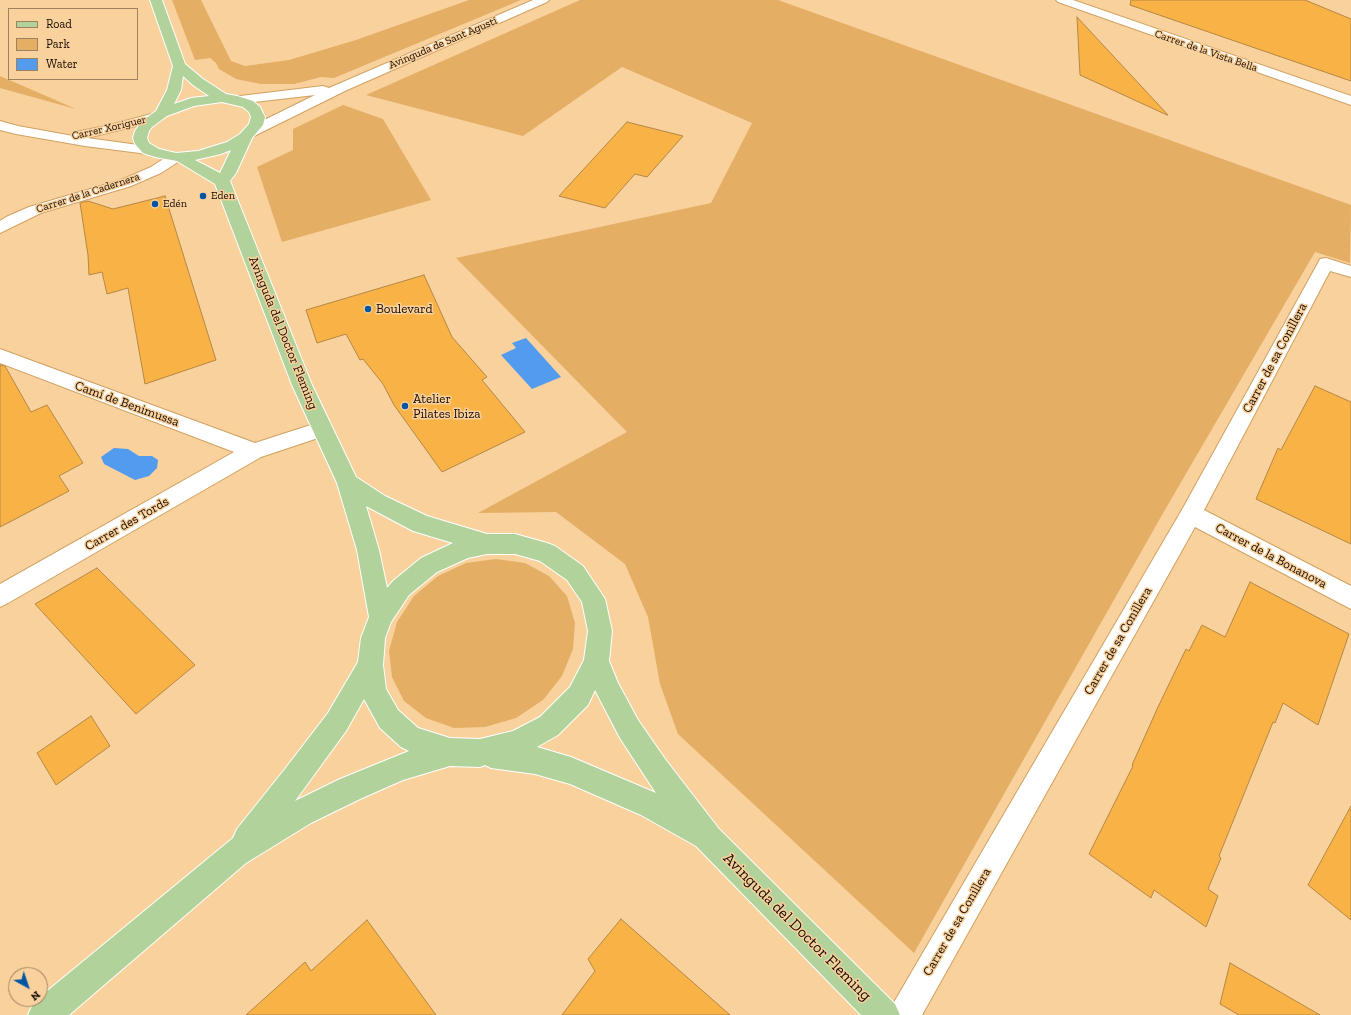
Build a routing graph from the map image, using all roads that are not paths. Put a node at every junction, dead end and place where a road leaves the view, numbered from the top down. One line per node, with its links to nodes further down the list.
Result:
1 (156, 0): 4 (main road)
2 (544, 0): 5 (street, Avinguda de Sant Agustí)
3 (1072, 1): 8 (street, Carrer de la Vista Bella)
4 (179, 66): 6 (main road); 9 (main road)
5 (342, 87): 7 (street, Avinguda de Sant Agustí); 11 (street, Avinguda de Sant Agustí)
6 (222, 98): 7 (main road); 9 (main road)
7 (237, 100): 11 (main road)
8 (1351, 101)
9 (158, 115): 12 (street, Carrer Xoriguer); 13 (main road)
10 (0, 125): 12 (street, Carrer Xoriguer)
11 (247, 135): 14 (main road); 15 (main road)
12 (63, 138): 13 (street, Carrer Xoriguer)
13 (148, 150): 14 (main road)
14 (178, 157): 15 (main road); 16 (street, Carrer de la Cadernera)
15 (222, 181): 19 (main road, Avinguda del Doctor Fleming)
16 (0, 228)
17 (1351, 272): 22 (street, Carrer de sa Conillera)
18 (0, 356): 20 (street, Camí de Benimussa)
19 (323, 428): 20 (street, Carrer des Tords); 21 (main road, Avinguda del Doctor Fleming)
20 (254, 451): 24 (street, Carrer des Tords)
21 (348, 482): 23 (main road); 26 (main road, Avinguda del Doctor Fleming)
22 (1191, 514): 25 (street, Carrer de la Bonanova); 35 (street, Carrer de sa Conillera)
23 (487, 544): 26 (main road); 27 (main road)
24 (0, 596)
25 (1351, 598)
26 (381, 617): 28 (main road)
27 (596, 661): 30 (main road); 31 (main road, Avinguda del Doctor Fleming)
28 (370, 665): 29 (main road); 32 (main road)
29 (450, 752): 30 (main road); 32 (main road)
30 (480, 753): 31 (main road, Avinguda del Doctor Fleming)
31 (709, 839): 34 (main road, Avinguda del Doctor Fleming)
32 (236, 853): 33 (main road)
33 (44, 1015)
34 (884, 1015)
35 (904, 1015)

